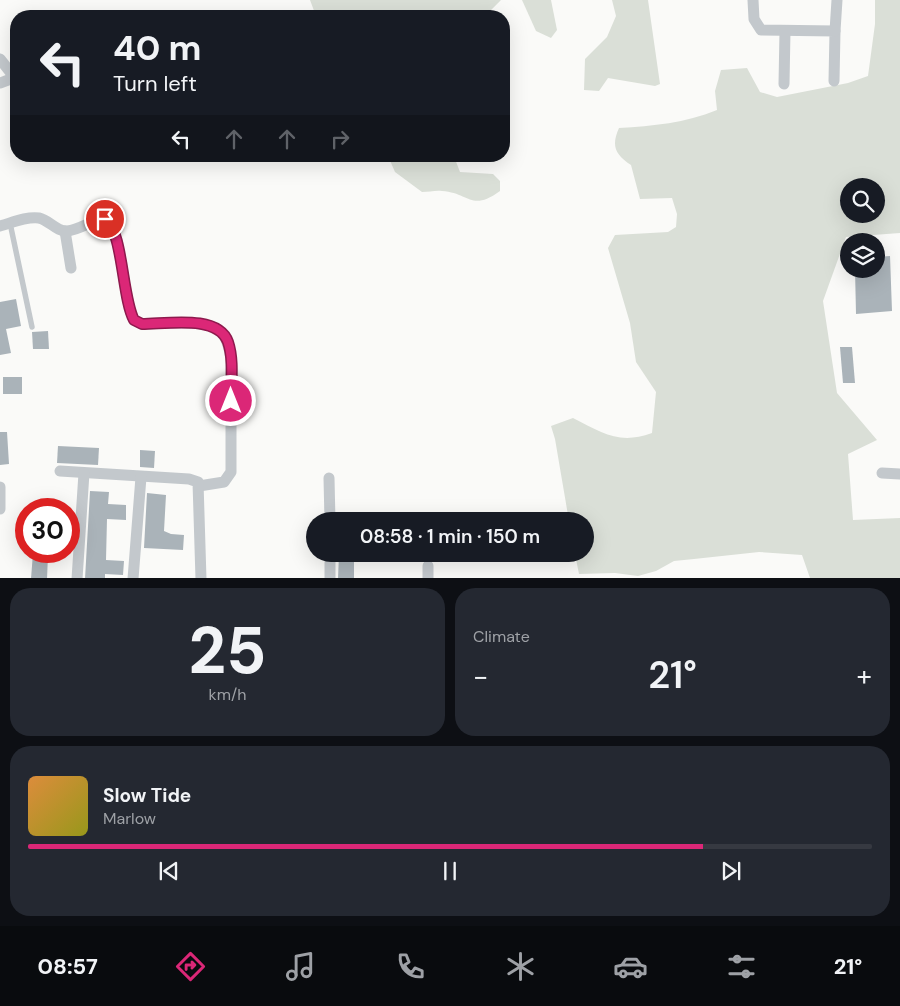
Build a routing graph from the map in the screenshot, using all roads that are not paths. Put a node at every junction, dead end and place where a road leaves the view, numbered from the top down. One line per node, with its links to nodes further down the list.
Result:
1 (753, 0): 3 (street)
2 (836, 0): 4 (street)
3 (785, 31): 4 (street); 8 (street)
4 (835, 31): 7 (street)
5 (0, 59): 6 (street)
6 (10, 70)
7 (834, 81)
8 (784, 84)
9 (5, 224): 10 (street); 12 (lane)
10 (65, 231): 11 (street); 19 (street)
11 (71, 268)
12 (32, 327)
13 (60, 471): 14 (street)
14 (84, 473): 17 (street); 25 (street)
15 (882, 473): 16 (street)
16 (900, 474)
17 (141, 478): 19 (street); 26 (street)
18 (329, 478): 22 (street)
19 (199, 486): 27 (street)
20 (0, 487): 21 (street)
21 (0, 509)
22 (330, 512)
23 (330, 562): 28 (street)
24 (428, 566): 29 (street)
25 (77, 578)
26 (133, 578)
27 (201, 578)
28 (330, 578)
29 (428, 578)

